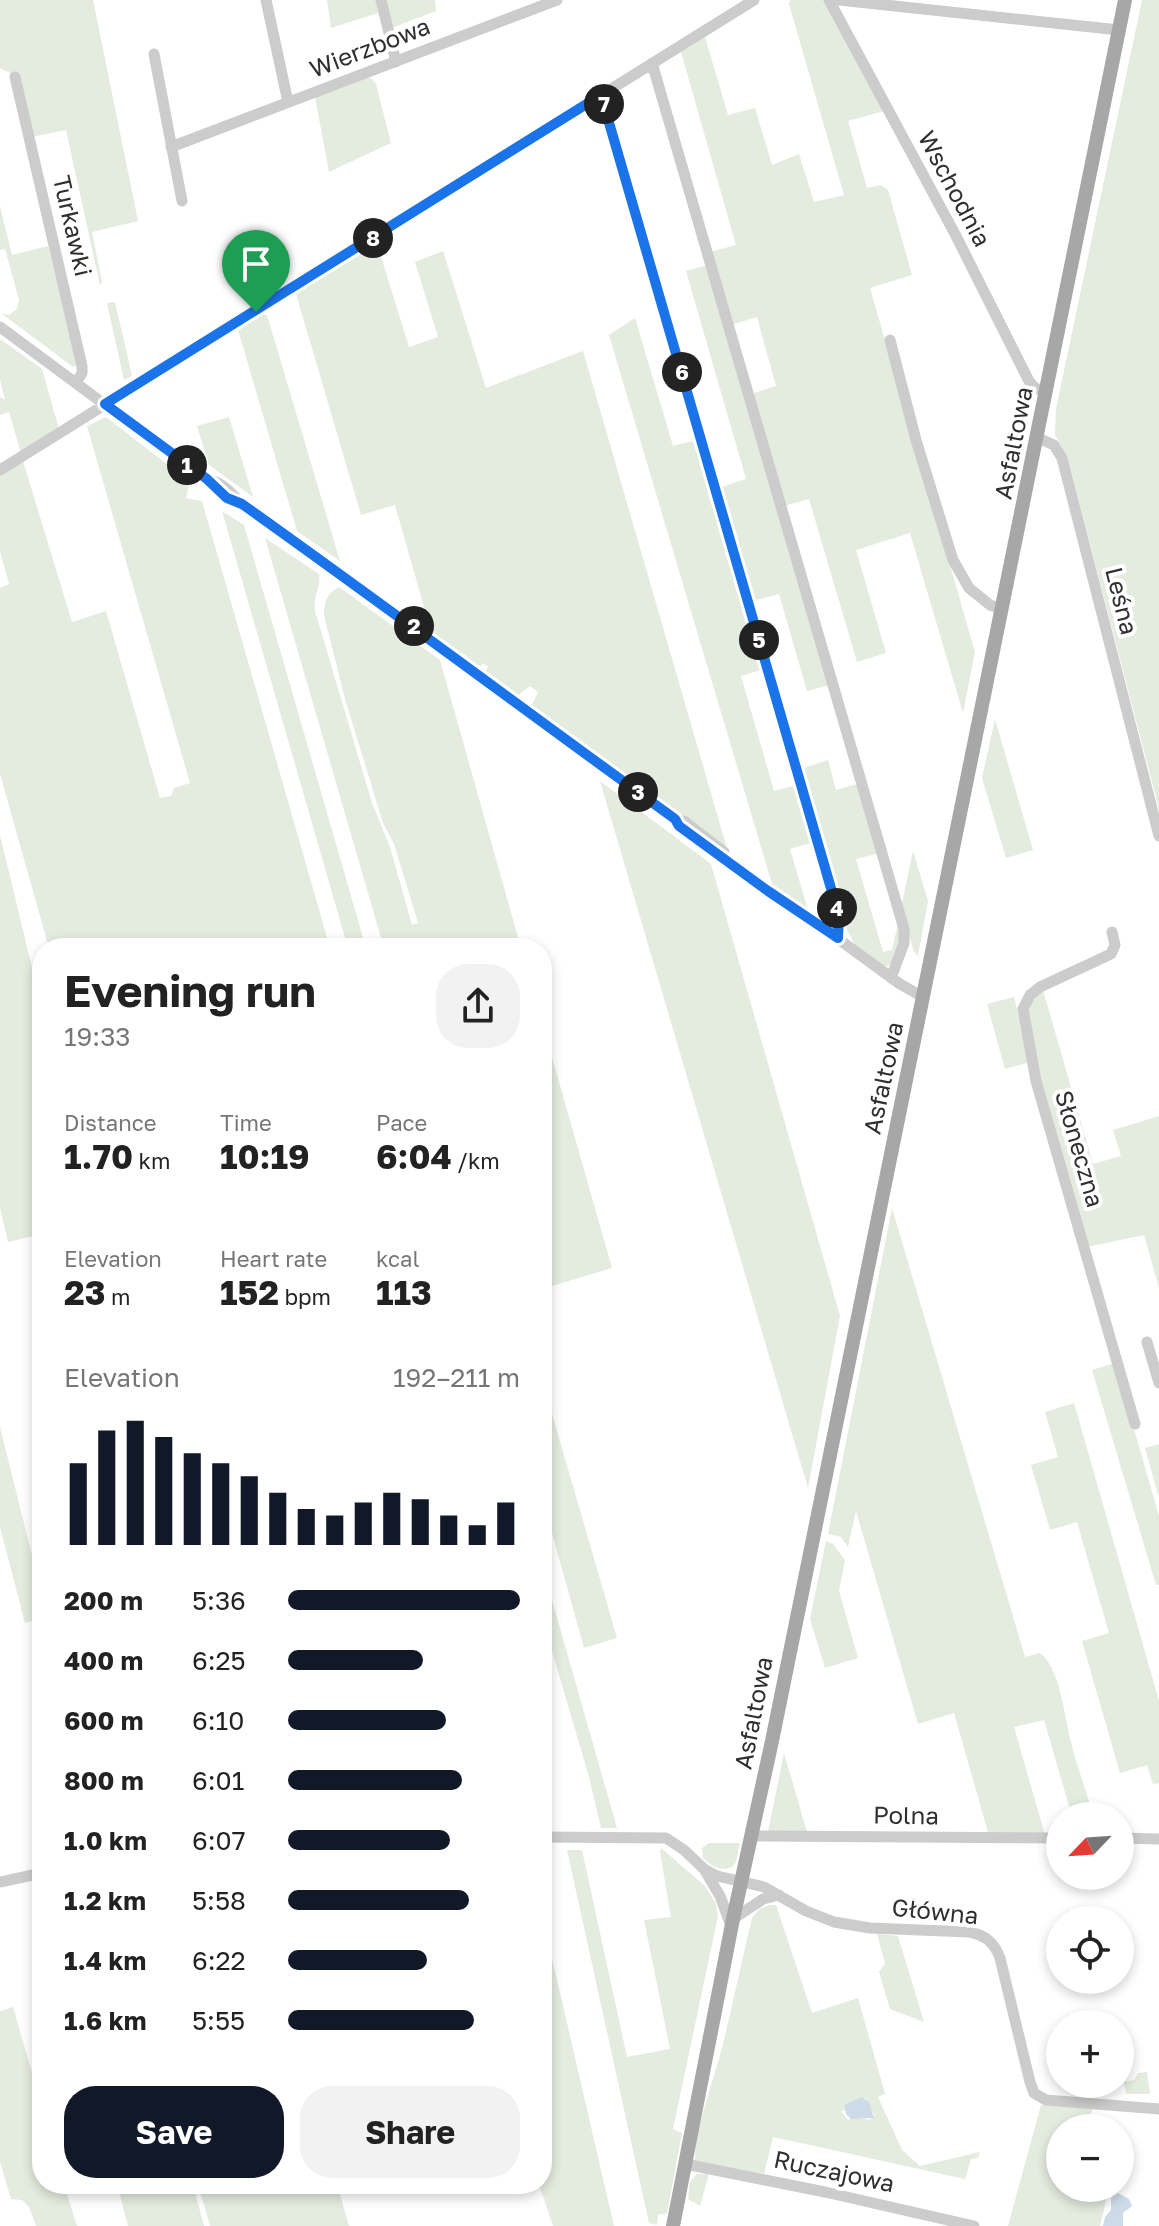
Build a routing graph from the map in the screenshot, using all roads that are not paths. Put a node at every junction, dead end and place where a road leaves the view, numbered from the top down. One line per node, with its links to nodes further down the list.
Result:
1 (381, 0): 10 (street)
2 (557, 0): 10 (street, Wierzbowa)
3 (754, 0): 11 (street)
4 (829, 0): 20 (street, Wschodnia)
5 (839, 0): 8 (street)
6 (1125, 0): 8 (main road, Asfaltowa)
7 (269, 1): 14 (street, Wierzbowa)
8 (1119, 30): 20 (main road, Asfaltowa)
9 (154, 54): 15 (street)
10 (396, 62): 14 (street, Wierzbowa)
11 (652, 63): 13 (street); 28 (street)
12 (15, 77): 19 (street, Turkawki)
13 (601, 95): 21 (street); 27 (street)
14 (288, 102): 15 (street, Wierzbowa)
15 (171, 147): 16 (street)
16 (182, 201)
17 (0, 327): 19 (street)
18 (890, 340): 24 (street)
19 (76, 383): 21 (street)
20 (1046, 392): 22 (main road, Asfaltowa)
21 (105, 404): 23 (street); 27 (street)
22 (1036, 437): 24 (main road, Asfaltowa); 25 (street, Leśna)
23 (0, 470)
24 (1002, 609): 29 (main road, Asfaltowa)
25 (1159, 836)
26 (1112, 932): 32 (street, Słoneczna)
27 (838, 938): 28 (street)
28 (891, 978): 29 (street)
29 (923, 997): 33 (main road, Asfaltowa)
30 (1147, 1342): 31 (street)
31 (1159, 1383)
32 (1135, 1424)
33 (751, 1836): 35 (street, Polna); 40 (main road, Asfaltowa)
34 (552, 1837): 38 (street)
35 (1046, 1838)
36 (1134, 1838): 37 (street)
37 (1159, 1839)
38 (704, 1869): 40 (street); 43 (street)
39 (32, 1875): 41 (street)
40 (742, 1881): 42 (street, Główna); 43 (main road, Asfaltowa)
41 (0, 1882)
42 (779, 1895): 43 (street); 44 (street, Główna)
43 (732, 1923): 45 (main road, Asfaltowa)
44 (1159, 2109)
45 (685, 2164): 46 (main road, Asfaltowa); 47 (street, Ruczajowa)
46 (673, 2226)
47 (974, 2226)

